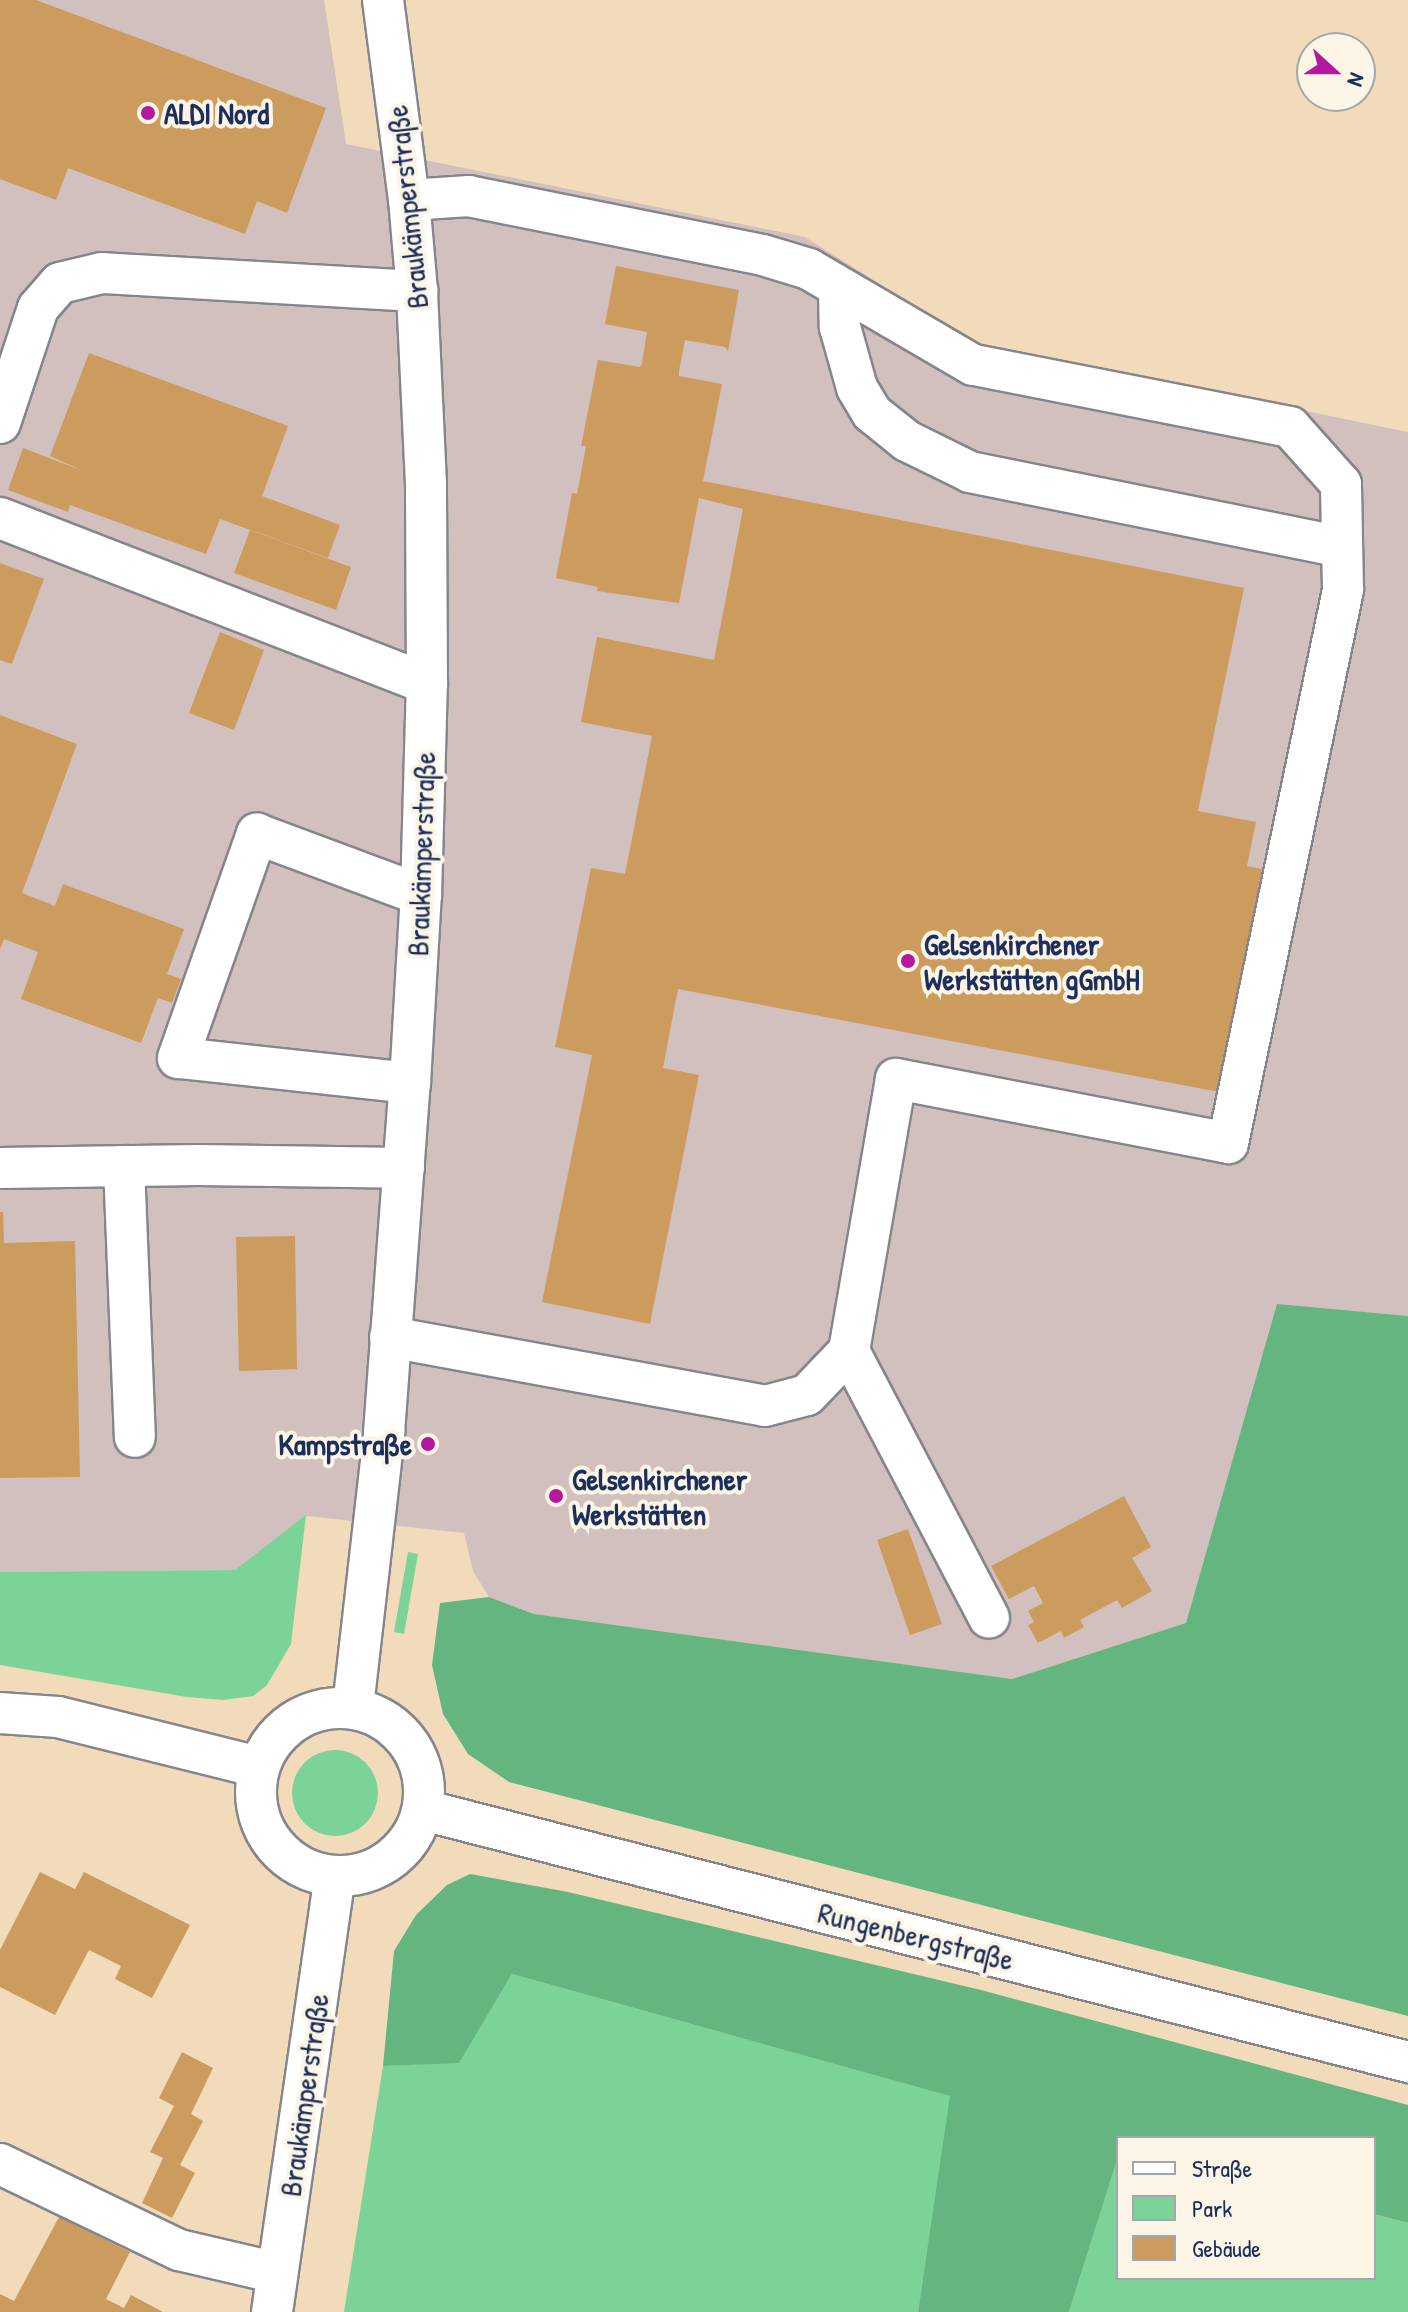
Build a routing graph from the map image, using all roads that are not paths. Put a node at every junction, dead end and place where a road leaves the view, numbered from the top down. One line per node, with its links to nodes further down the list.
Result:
1 (383, 0): 2 (street, Braukämperstraße)
2 (409, 200): 3 (street); 4 (street, Braukämperstraße)
3 (839, 288): 7 (street); 7 (street)
4 (417, 291): 5 (street); 8 (street, Braukämperstraße)
5 (0, 423)
6 (0, 518): 8 (street)
7 (1342, 547): 15 (street)
8 (427, 684): 9 (street, Braukämperstraße)
9 (421, 895): 10 (street, Braukämperstraße); 10 (street)
10 (410, 1083): 13 (street, Braukämperstraße)
11 (124, 1166): 12 (street); 13 (street); 16 (street)
12 (0, 1168)
13 (404, 1168): 14 (street, Braukämperstraße)
14 (390, 1337): 15 (street); 18 (street, Braukämperstraße)
15 (849, 1351): 17 (street)
16 (135, 1437)
17 (989, 1618)
18 (353, 1707): 20 (street); 21 (street)
19 (0, 1713): 20 (street)
20 (258, 1767): 22 (street)
21 (423, 1810): 22 (street); 23 (street, Rungenbergstraße)
22 (335, 1877): 25 (street, Braukämperstraße)
23 (1408, 2062)
24 (0, 2164): 25 (street)
25 (277, 2273): 26 (street, Braukämperstraße)
26 (272, 2312)

